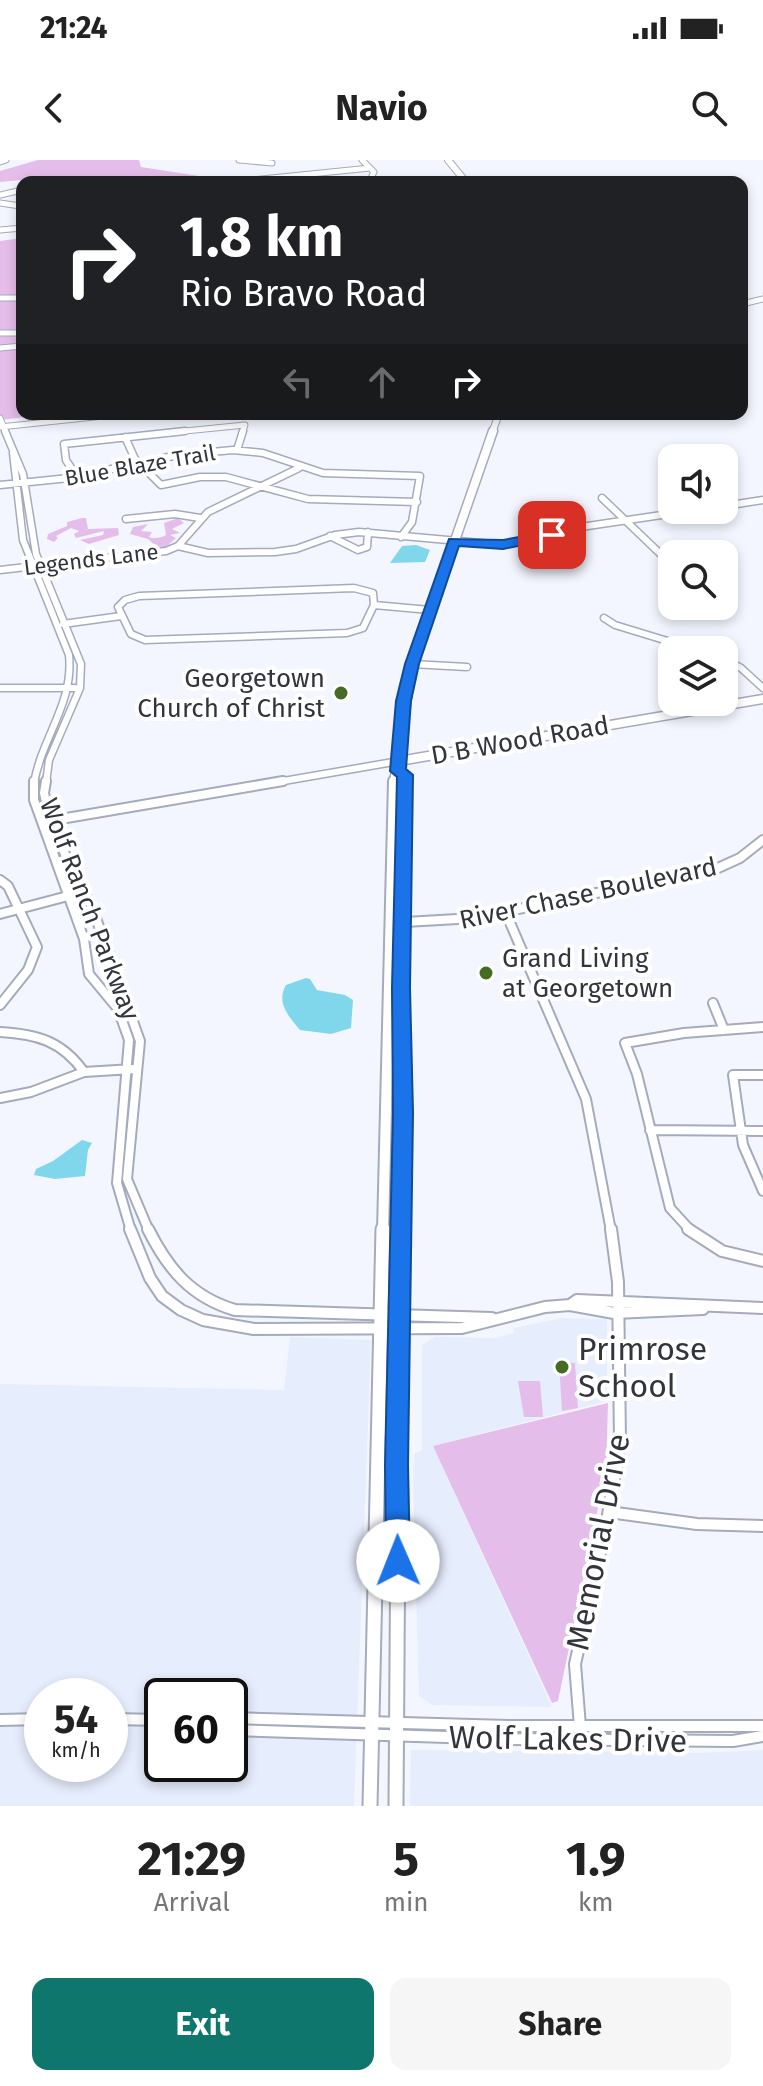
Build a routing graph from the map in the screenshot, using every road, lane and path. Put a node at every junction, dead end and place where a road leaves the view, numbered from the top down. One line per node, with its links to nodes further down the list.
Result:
1 (6, 160): 6 (street)
2 (239, 160): 5 (street)
3 (362, 160): 7 (street)
4 (448, 160): 11 (main road)
5 (274, 161): 8 (street)
6 (0, 162)
7 (370, 168): 8 (street); 10 (street)
8 (273, 175): 9 (street)
9 (267, 176)
10 (373, 176)
11 (461, 176)
12 (0, 418): 15 (street, Wolf Ranch Parkway)
13 (67, 420): 15 (street)
14 (497, 420): 35 (main road)
15 (2, 427): 21 (street, Wolf Ranch Parkway)
16 (125, 437): 17 (street); 18 (street); 20 (street)
17 (237, 450): 18 (street, Blue Blaze Trail); 19 (street, Blue Blaze Trail)
18 (140, 464): 20 (street, Blue Blaze Trail); 23 (street)
19 (299, 468): 23 (street, Legends Lane); 26 (street, Blue Blaze Trail)
20 (77, 477): 21 (street, Blue Blaze Trail)
21 (20, 483): 22 (street, Blue Blaze Trail); 38 (street, Wolf Ranch Parkway)
22 (0, 485)
23 (261, 486): 26 (street); 29 (street, Legends Lane)
24 (602, 498): 31 (street)
25 (763, 500): 27 (street)
26 (417, 502): 34 (street)
27 (738, 504)
28 (658, 516): 31 (street)
29 (200, 518): 30 (street); 36 (street, Legends Lane)
30 (126, 519)
31 (623, 521): 35 (street); 37 (street)
32 (368, 532): 33 (street); 33 (street); 34 (street)
33 (330, 536): 36 (street)
34 (401, 537): 35 (street)
35 (454, 542): 41 (main road)
36 (178, 546): 38 (street, Legends Lane)
37 (658, 552)
38 (36, 565): 39 (street, Legends Lane); 44 (street, Wolf Ranch Parkway)
39 (0, 570)
40 (374, 605): 41 (street); 42 (street); 42 (street)
41 (430, 610): 46 (main road)
42 (121, 616): 44 (street)
43 (604, 618): 45 (street)
44 (61, 625): 50 (street, Wolf Ranch Parkway)
45 (658, 638)
46 (412, 664): 48 (street); 53 (main road)
47 (738, 666): 51 (street)
48 (467, 667)
49 (0, 688): 50 (street)
50 (75, 688): 54 (street, Wolf Ranch Parkway); 55 (street, Wolf Ranch Parkway)
51 (763, 688)
52 (763, 699): 53 (main road, D B Wood Road)
53 (398, 766): 54 (street, D B Wood Road); 60 (main road); 64 (main road)
54 (51, 821): 55 (street, D B Wood Road); 58 (street, Wolf Ranch Parkway)
55 (41, 823): 59 (street, Wolf Ranch Parkway)
56 (763, 840): 62 (street, River Chase Boulevard)
57 (0, 880): 61 (street)
58 (83, 892): 59 (street); 72 (street, Wolf Ranch Parkway)
59 (69, 895): 61 (street); 72 (street, Wolf Ranch Parkway)
60 (390, 895): 64 (main road); 65 (main road)
61 (18, 908): 63 (street); 68 (street)
62 (505, 911): 64 (street, River Chase Boulevard); 83 (street, Memorial Drive)
63 (0, 914)
64 (405, 922): 66 (main road)
65 (389, 947): 66 (main road); 86 (main road)
66 (402, 975): 87 (main road)
67 (713, 1003): 70 (street)
68 (0, 1005)
69 (763, 1027): 70 (street)
70 (724, 1030): 76 (street)
71 (0, 1032): 73 (street)
72 (133, 1069): 73 (street); 80 (street, Wolf Ranch Parkway); 81 (street, Wolf Ranch Parkway)
73 (84, 1072): 75 (street)
74 (763, 1075): 77 (street)
75 (0, 1098)
76 (650, 1130): 77 (street); 82 (street)
77 (741, 1130): 78 (street); 79 (street)
78 (763, 1131)
79 (763, 1191)
80 (142, 1218): 81 (street); 85 (street, Wolf Ranch Parkway)
81 (127, 1221): 89 (street, Wolf Ranch Parkway)
82 (763, 1261)
83 (619, 1307): 84 (street, Wolf Ranch Parkway); 88 (street, Wolf Ranch Parkway); 92 (street, Memorial Drive)
84 (763, 1308)
85 (283, 1312): 86 (street, Wolf Ranch Parkway); 89 (street)
86 (382, 1314): 87 (street, Wolf Ranch Parkway); 90 (main road)
87 (400, 1314): 88 (street, Wolf Ranch Parkway); 91 (main road)
88 (501, 1319): 91 (street, Wolf Ranch Parkway)
89 (282, 1329): 90 (street, Wolf Ranch Parkway)
90 (382, 1330): 91 (street, Wolf Ranch Parkway); 98 (main road)
91 (399, 1330): 99 (main road)
92 (609, 1512): 93 (street); 101 (street, Memorial Drive)
93 (763, 1526)
94 (24, 1719): 96 (street)
95 (248, 1719): 98 (street)
96 (0, 1720)
97 (763, 1726): 101 (street, Wolf Lakes Drive)
98 (372, 1728): 99 (street, Wolf Lakes Drive); 100 (street); 103 (main road)
99 (396, 1729): 101 (street, Wolf Lakes Drive); 104 (main road)
100 (248, 1730)
101 (581, 1733): 102 (street, Wolf Lakes Drive)
102 (763, 1736)
103 (370, 1806)
104 (396, 1806)

